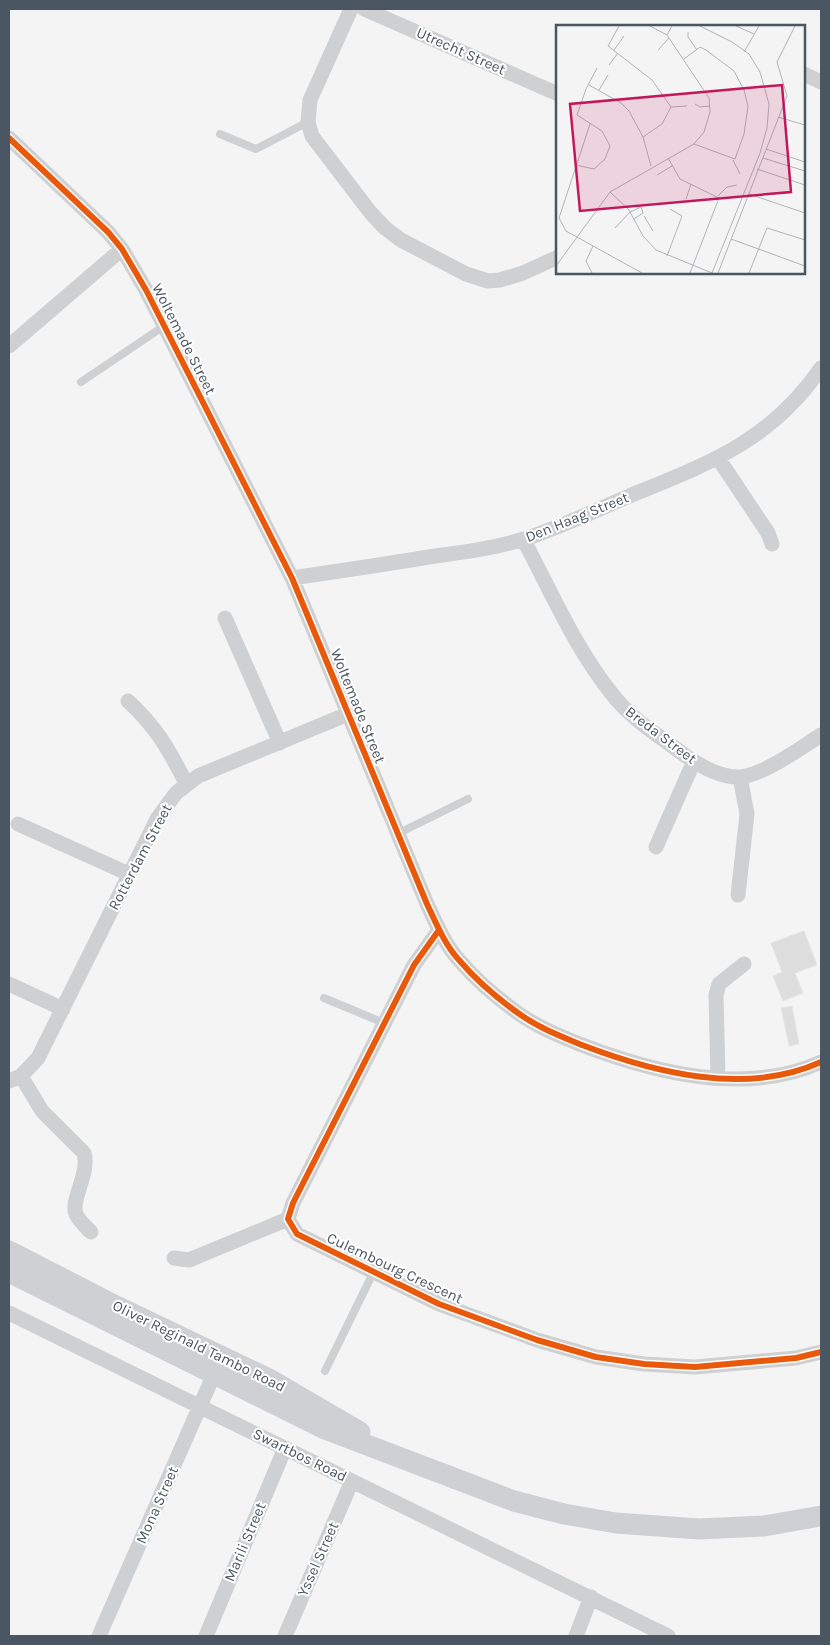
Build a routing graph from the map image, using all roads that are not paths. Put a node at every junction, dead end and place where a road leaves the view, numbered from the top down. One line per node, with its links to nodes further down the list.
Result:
1 (351, 9): 6 (street)
2 (364, 9): 5 (street, Utrecht Street)
3 (805, 74): 4 (street)
4 (821, 82)
5 (556, 93)
6 (308, 122): 7 (lane); 10 (street)
7 (220, 134)
8 (9, 138): 9 (street, Woltemade Street)
9 (122, 249): 11 (street, Woltemade Street); 12 (street)
10 (556, 258)
11 (164, 326): 14 (lane); 18 (street, Woltemade Street)
12 (9, 346)
13 (821, 368): 15 (street, Den Haag Street)
14 (81, 382)
15 (718, 458): 16 (street, Den Haag Street); 17 (street)
16 (523, 539): 18 (street, Den Haag Street); 24 (street, Breda Street)
17 (772, 544)
18 (292, 578): 21 (street, Woltemade Street)
19 (225, 618): 23 (street)
20 (128, 701): 26 (street)
21 (348, 714): 23 (street, Rotterdam Street); 29 (street, Woltemade Street)
22 (821, 736): 25 (street)
23 (280, 743): 26 (street, Rotterdam Street)
24 (694, 762): 25 (street, Breda Street); 30 (street)
25 (740, 776): 32 (street)
26 (186, 783): 31 (street, Rotterdam Street)
27 (468, 799): 29 (lane)
28 (18, 824): 31 (street)
29 (397, 834): 33 (street, Woltemade Street)
30 (656, 847)
31 (129, 874): 37 (street, Rotterdam Street)
32 (738, 895)
33 (439, 930): 38 (street); 41 (street, Woltemade Street)
34 (744, 964): 41 (street)
35 (9, 984): 37 (street)
36 (324, 998): 38 (lane)
37 (63, 1009): 40 (street, Rotterdam Street)
38 (384, 1023): 42 (street)
39 (821, 1062): 41 (street, Woltemade Street)
40 (15, 1078): 43 (street)
41 (718, 1078)
42 (288, 1219): 45 (street); 47 (street, Culembourg Crescent)
43 (91, 1232)
44 (9, 1251): 50 (main road, Oliver Reginald Tambo Road)
45 (174, 1258)
46 (9, 1272): 50 (main road, Oliver Reginald Tambo Road)
47 (373, 1273): 49 (street, Culembourg Crescent); 51 (lane)
48 (10, 1317): 52 (street, Swartbos Road)
49 (821, 1352)
50 (218, 1366): 52 (street, Mona Street); 55 (main road, Oliver Reginald Tambo Road)
51 (325, 1371)
52 (200, 1406): 53 (street, Swartbos Road); 57 (street, Mona Street)
53 (285, 1448): 54 (street, Swartbos Road); 58 (street, Marili Street)
54 (352, 1481): 56 (street, Swartbos Road); 59 (street, Yssel Street)
55 (821, 1516)
56 (591, 1597): 60 (street); 61 (street, Swartbos Road)
57 (99, 1636)
58 (206, 1636)
59 (284, 1636)
60 (576, 1636)
61 (668, 1636)

